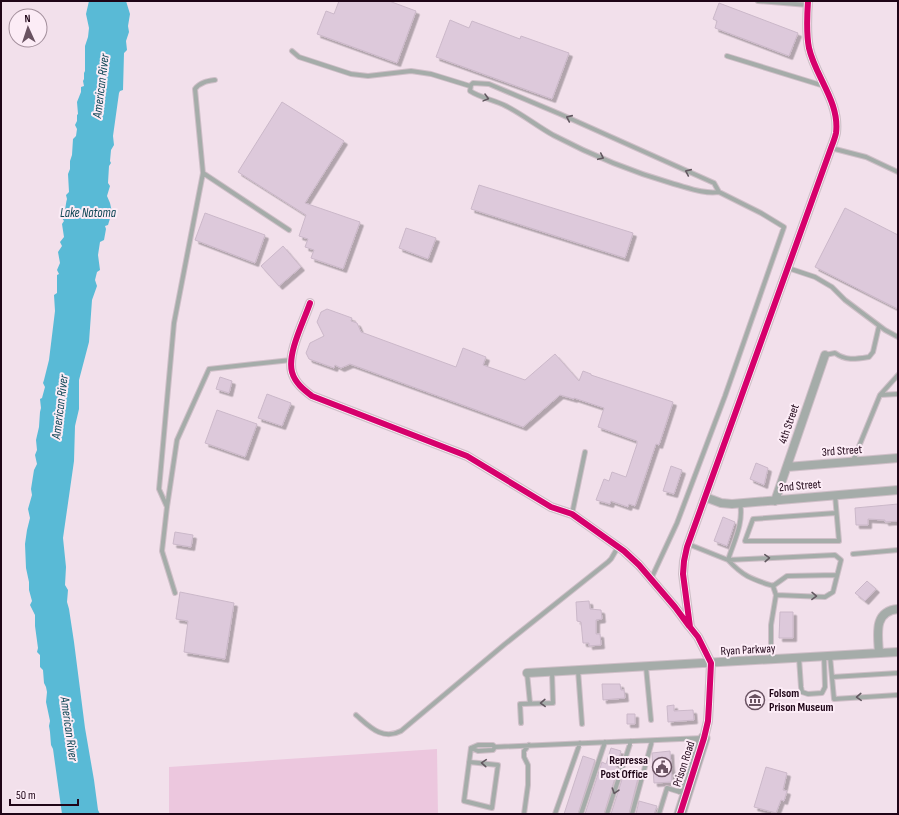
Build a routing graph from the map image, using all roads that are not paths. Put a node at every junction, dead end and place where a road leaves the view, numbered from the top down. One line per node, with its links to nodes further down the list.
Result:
1 (758, 1): 2 (lane)
2 (808, 3): 7 (street)
3 (292, 51): 6 (lane)
4 (727, 56): 7 (lane)
5 (216, 80): 10 (lane)
6 (470, 86): 11 (lane, one-way to 11); 11 (lane, one-way to 6)
7 (824, 87): 8 (street)
8 (831, 148): 9 (lane); 13 (street)
9 (898, 172)
10 (203, 173): 12 (lane); 31 (lane)
11 (719, 192): 40 (lane)
12 (289, 230)
13 (788, 268): 15 (lane); 28 (street)
14 (310, 303): 18 (street)
15 (879, 326): 16 (lane); 17 (lane)
16 (898, 337)
17 (825, 355): 25 (street, 4th Street)
18 (292, 360): 31 (lane); 33 (street)
19 (898, 374): 21 (lane)
20 (898, 394): 21 (lane)
21 (880, 395): 24 (lane)
22 (585, 452): 33 (lane)
23 (898, 458): 24 (street, 3rd Street)
24 (853, 462): 25 (street, 3rd Street)
25 (787, 467): 29 (street, 4th Street)
26 (898, 490): 27 (street, 2nd Street)
27 (834, 496): 29 (street, 2nd Street); 32 (lane)
28 (705, 497): 30 (street, 2nd Street); 34 (street)
29 (775, 501): 30 (street, 2nd Street)
30 (740, 503): 38 (lane)
31 (167, 507): 42 (lane)
32 (836, 513): 32 (lane)
33 (572, 514): 35 (street)
34 (688, 544): 38 (lane); 45 (street)
35 (618, 547): 40 (street); 60 (lane)
36 (898, 550): 37 (lane)
37 (853, 554)
38 (728, 560): 39 (lane, one-way to 39); 41 (lane)
39 (837, 575): 41 (lane); 43 (lane, one-way to 39)
40 (651, 579): 45 (street)
41 (773, 586): 43 (lane)
42 (175, 593)
43 (776, 595): 50 (lane)
44 (898, 609): 47 (street)
45 (690, 627): 51 (street)
46 (898, 652): 47 (street, Ryan Parkway)
47 (879, 653): 48 (street, Ryan Parkway)
48 (827, 656): 49 (street, Ryan Parkway); 49 (lane); 57 (lane)
49 (799, 658): 50 (street, Ryan Parkway)
50 (771, 659): 51 (street, Ryan Parkway)
51 (710, 663): 52 (street, Ryan Parkway); 64 (street, Prison Road)
52 (646, 666): 53 (street, Ryan Parkway); 61 (lane)
53 (578, 670): 54 (street, Ryan Parkway); 63 (lane)
54 (552, 672): 55 (street, Ryan Parkway); 59 (lane, one-way to 59)
55 (527, 673): 59 (lane)
56 (898, 673): 57 (lane)
57 (832, 677): 58 (lane, one-way to 57)
58 (898, 695)
59 (530, 704): 62 (lane)
60 (356, 715)
61 (651, 720)
62 (521, 723)
63 (582, 724)
64 (700, 739): 65 (lane); 71 (street, Prison Road)
65 (652, 740): 66 (lane); 76 (lane)
66 (631, 741): 67 (lane); 75 (lane, one-way to 75)
67 (605, 742): 68 (lane); 74 (lane)
68 (580, 743): 69 (lane); 73 (lane)
69 (529, 745): 70 (lane); 72 (lane)
70 (469, 762): 70 (lane, one-way to 70)
71 (682, 793): 77 (lane); 78 (street, Prison Road)
72 (524, 814)
73 (555, 814)
74 (581, 814)
75 (607, 814)
76 (632, 814)
77 (659, 814)
78 (680, 814)

